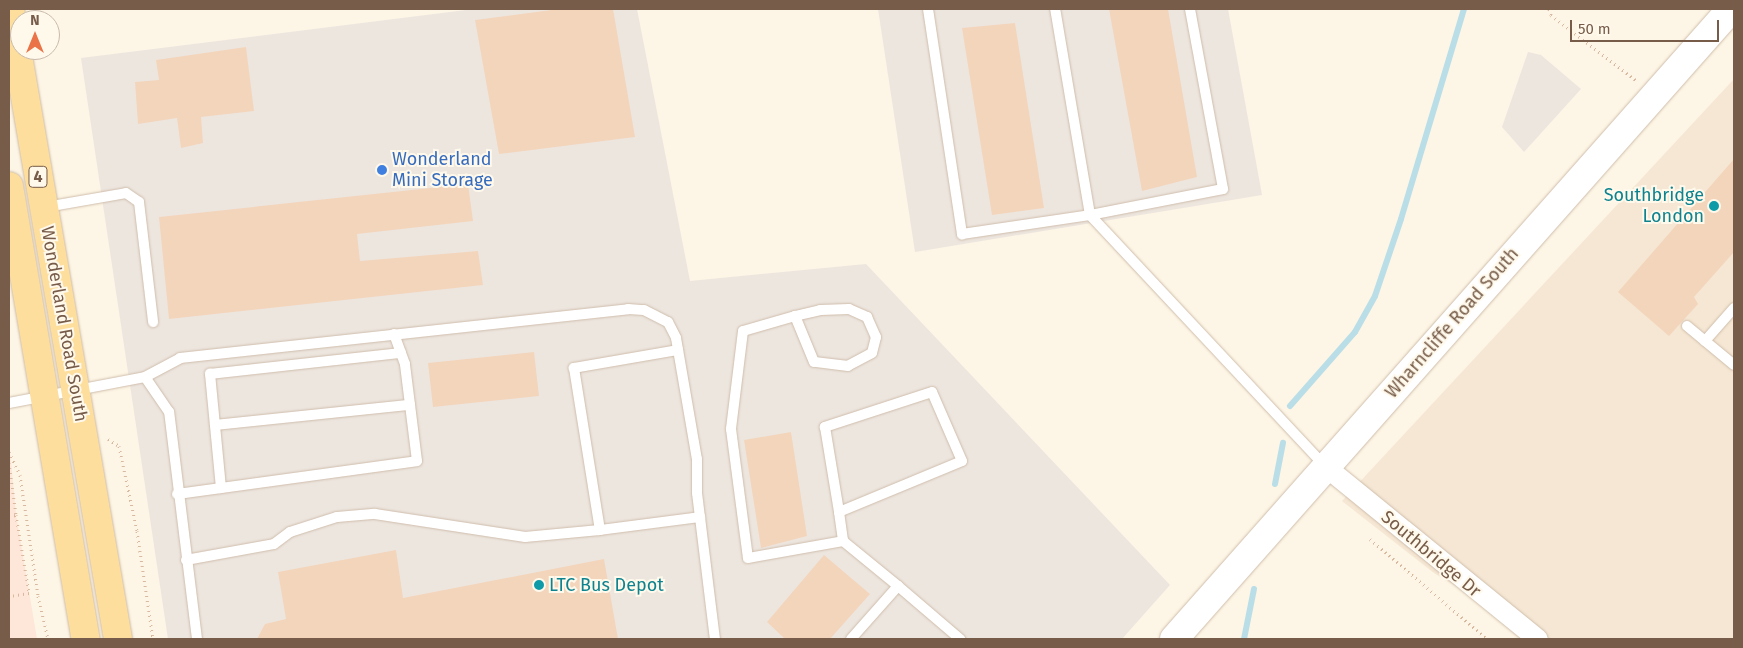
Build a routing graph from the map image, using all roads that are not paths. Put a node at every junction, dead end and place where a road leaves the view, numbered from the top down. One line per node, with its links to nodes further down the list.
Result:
1 (10, 9): 7 (main road, Wonderland Road South / 4)
2 (928, 9): 8 (lane)
3 (1055, 9): 8 (lane)
4 (1190, 9): 8 (lane)
5 (1731, 9): 24 (main road, Wharncliffe Road South)
6 (9, 186): 20 (main road, Wonderland Road South / 4)
7 (43, 208): 11 (lane); 19 (main road, Wonderland Road South / 4)
8 (1090, 215): 24 (lane)
9 (1734, 308): 14 (lane)
10 (795, 316): 10 (lane); 30 (lane)
11 (153, 322)
12 (1687, 326): 14 (lane)
13 (394, 334): 15 (lane); 16 (lane); 18 (lane)
14 (1705, 341): 17 (lane)
15 (678, 350): 28 (lane); 29 (lane)
16 (401, 353): 22 (lane); 23 (lane)
17 (1734, 365)
18 (145, 377): 19 (lane); 26 (lane)
19 (76, 391): 20 (lane); 34 (main road, Wonderland Road South / 4)
20 (44, 396): 21 (lane); 33 (main road, Wonderland Road South / 4)
21 (9, 403)
22 (410, 405): 23 (lane); 25 (lane)
23 (215, 425): 25 (lane)
24 (1326, 467): 39 (main road, Wharncliffe Road South); 40 (street, Southbridge Dr)
25 (221, 488): 26 (lane)
26 (177, 494): 31 (lane)
27 (839, 512): 27 (lane); 30 (lane)
28 (700, 517): 29 (lane); 36 (lane)
29 (600, 530): 31 (lane)
30 (843, 540): 32 (lane)
31 (186, 560): 35 (lane)
32 (898, 586): 37 (lane); 38 (lane)
33 (86, 639)
34 (118, 639)
35 (197, 639)
36 (715, 639)
37 (851, 639)
38 (960, 639)
39 (1174, 639)
40 (1538, 639)

